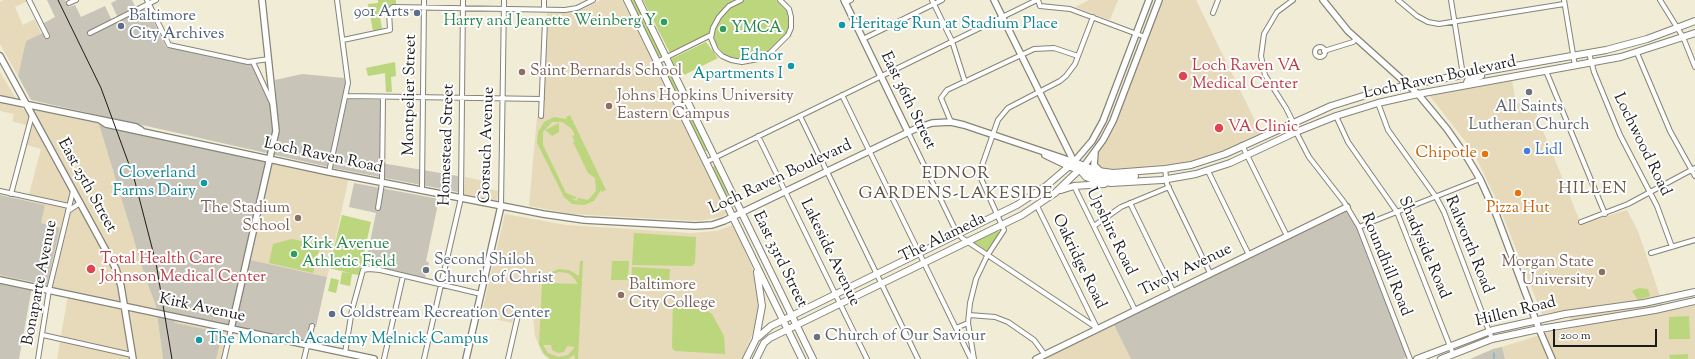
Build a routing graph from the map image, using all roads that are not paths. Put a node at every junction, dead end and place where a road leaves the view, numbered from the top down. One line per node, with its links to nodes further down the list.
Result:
1 (29, 0): 47 (street)
2 (76, 0): 31 (street)
3 (156, 0): 28 (street)
4 (262, 0): 62 (main road)
5 (337, 0): 52 (street)
6 (424, 0): 32 (street, Montpelier Street)
7 (463, 0): 33 (street, Homestead Street)
8 (504, 0): 34 (street, Gorsuch Avenue)
9 (544, 0): 35 (street)
10 (593, 0): 35 (street)
11 (627, 0): 64 (main road, East 33rd Street)
12 (638, 0): 61 (main road, East 33rd Street)
13 (741, 0): 46 (street)
14 (780, 0): 46 (street)
15 (851, 0): 27 (street)
16 (942, 0): 29 (street)
17 (994, 0): 37 (main road)
18 (1037, 0): 37 (street); 38 (street)
19 (1149, 0): 45 (main road, The Alameda)
20 (1159, 0): 48 (main road, The Alameda)
21 (1218, 0): 36 (street)
22 (1293, 0): 93 (street, Roundhill Road)
23 (1324, 0): 51 (main road)
24 (1398, 0): 41 (street)
25 (1451, 0): 41 (street)
26 (1660, 0): 42 (street)
27 (845, 1): 50 (main road, East 36th Street)
28 (148, 2): 43 (street); 63 (street)
29 (933, 2): 50 (street); 53 (street)
30 (1564, 2): 41 (street); 60 (street)
31 (70, 3)
32 (424, 8): 33 (street); 52 (street); 80 (street, Montpelier Street)
33 (463, 8): 34 (street); 81 (street, Homestead Street)
34 (504, 9): 35 (street); 82 (street, Gorsuch Avenue)
35 (544, 9)
36 (1213, 13)
37 (1002, 16): 53 (street); 56 (main road)
38 (1093, 17): 45 (street); 59 (street)
39 (545, 21): 84 (street)
40 (1695, 21): 42 (main road, Loch Raven Boulevard)
41 (1454, 22): 70 (street)
42 (1677, 28): 49 (street); 57 (main road, Loch Raven Boulevard)
43 (90, 33)
44 (1695, 33): 49 (main road, Loch Raven Boulevard)
45 (1136, 34): 48 (street); 105 (main road, The Alameda)
46 (711, 35): 61 (street)
47 (47, 36)
48 (1145, 37): 99 (main road, The Alameda)
49 (1682, 37): 55 (main road, Loch Raven Boulevard); 67 (street)
50 (863, 39): 71 (main road, East 36th Street)
51 (1356, 39): 54 (street); 73 (main road)
52 (343, 40): 78 (street)
53 (952, 41): 71 (street); 72 (street)
54 (1324, 51)
55 (1637, 53): 65 (main road, Loch Raven Boulevard); 108 (street)
56 (1021, 54): 59 (street); 72 (street); 75 (main road)
57 (1589, 54): 60 (main road, Loch Raven Boulevard); 65 (street, Lochwood Road)
58 (0, 56): 86 (main road, East 25th Street)
59 (1078, 56): 75 (street)
60 (1574, 56): 66 (street); 68 (main road, Loch Raven Boulevard)
61 (666, 58): 64 (street); 102 (main road, East 33rd Street)
62 (268, 59): 63 (street); 87 (main road)
63 (252, 62): 87 (street)
64 (657, 62): 104 (main road, East 33rd Street)
65 (1591, 63): 66 (main road, Loch Raven Boulevard); 126 (street, Lochwood Road)
66 (1575, 66): 69 (main road, Loch Raven Boulevard)
67 (1695, 67)
68 (1498, 69): 70 (main road, Loch Raven Boulevard); 74 (main road)
69 (1546, 71): 74 (main road, Loch Raven Boulevard); 140 (street)
70 (1464, 75): 73 (main road, Loch Raven Boulevard); 74 (main road)
71 (881, 76): 77 (street); 94 (main road, East 36th Street)
72 (965, 82): 92 (street)
73 (1409, 85): 76 (main road); 93 (main road, Loch Raven Boulevard)
74 (1466, 85): 76 (main road, Loch Raven Boulevard)
75 (1039, 92): 96 (street); 105 (main road)
76 (1418, 94): 85 (main road, Loch Raven Boulevard); 115 (main road)
77 (842, 95): 90 (street); 100 (street)
78 (346, 96): 79 (street); 110 (street)
79 (383, 97): 80 (street); 118 (street)
80 (423, 97): 81 (street); 123 (street, Montpelier Street)
81 (463, 98): 82 (street); 130 (street, Homestead Street)
82 (503, 98): 84 (street); 133 (street, Gorsuch Avenue)
83 (0, 99): 86 (main road, Loch Raven Road)
84 (542, 99): 89 (street)
85 (1378, 103): 91 (main road, Loch Raven Boulevard); 129 (street, Ralworth Road)
86 (27, 104): 88 (main road, East 25th Street); 103 (main road, Loch Raven Road)
87 (274, 108): 103 (main road)
88 (32, 114): 122 (main road, East 25th Street); 128 (street)
89 (542, 116)
90 (800, 116): 97 (street); 111 (street)
91 (1336, 116): 95 (main road, Loch Raven Boulevard); 138 (street, Shadyside Road)
92 (951, 122): 94 (main road, Loch Raven Boulevard); 96 (main road, Loch Raven Boulevard)
93 (1293, 122): 95 (street, Roundhill Road); 98 (main road, Loch Raven Boulevard)
94 (908, 132): 100 (main road, Loch Raven Boulevard); 147 (street, East 36th Street)
95 (1296, 132): 101 (main road, Loch Raven Boulevard); 135 (street, Roundhill Road)
96 (992, 135): 105 (main road, Loch Raven Boulevard); 141 (street)
97 (758, 136): 102 (street); 125 (street, Lakeside Avenue)
98 (1242, 145): 101 (street); 107 (main road, Loch Raven Boulevard)
99 (1096, 150): 106 (main road, The Alameda); 112 (main road)
100 (870, 151): 111 (main road, Loch Raven Boulevard); 152 (street)
101 (1247, 155): 109 (main road, Loch Raven Boulevard); 148 (street)
102 (715, 158): 104 (street); 139 (main road, East 33rd Street)
103 (270, 159): 110 (main road, Loch Raven Road); 187 (main road)
104 (706, 162): 142 (main road, East 33rd Street)
105 (1072, 165): 106 (main road, Loch Raven Boulevard); 117 (main road, The Alameda)
106 (1082, 168): 112 (main road, Loch Raven Boulevard); 113 (main road); 117 (main road); 119 (main road, Loch Raven Boulevard); 127 (main road, The Alameda)
107 (1165, 169): 113 (main road, Loch Raven Boulevard); 116 (street)
108 (1693, 169): 114 (street); 126 (street)
109 (1208, 171): 116 (main road, Loch Raven Boulevard); 154 (street)
110 (329, 172): 118 (main road, Loch Raven Road)
111 (827, 172): 125 (main road, Loch Raven Boulevard); 159 (street)
112 (1102, 172): 113 (main road, Loch Raven Boulevard)
113 (1145, 172)
114 (1695, 176)
115 (1480, 179): 129 (street); 181 (main road)
116 (1167, 180): 119 (main road, Loch Raven Boulevard); 121 (street)
117 (1053, 181): 141 (main road, The Alameda)
118 (382, 183): 123 (main road, Loch Raven Road); 136 (street)
119 (1117, 183): 120 (main road)
120 (1074, 186): 127 (main road); 145 (street, Upshire Road)
121 (1169, 187): 131 (street); 158 (street)
122 (73, 190): 132 (main road, East 25th Street); 137 (street, Bonaparte Avenue)
123 (422, 190): 130 (main road, Loch Raven Road)
124 (0, 191): 128 (street)
125 (786, 192): 139 (main road, Loch Raven Boulevard); 168 (street, Lakeside Avenue)
126 (1650, 192): 140 (street); 151 (street, Lochwood Road)
127 (1055, 193): 134 (main road, The Alameda)
128 (11, 194): 137 (street)
129 (1436, 197): 138 (street); 190 (street, Ralworth Road)
130 (461, 198): 133 (main road, Loch Raven Road); 163 (street, Homestead Street)
131 (1130, 203): 145 (street); 165 (street)
132 (80, 204): 137 (street, Bonaparte Avenue); 172 (main road, East 25th Street)
133 (501, 206): 142 (main road, Loch Raven Boulevard); 167 (main road, Gorsuch Avenue)
134 (1037, 206): 144 (main road, The Alameda); 186 (street, Oakridge Road)
135 (1347, 207): 146 (street, Roundhill Road); 148 (main road, Tivoly Avenue)
136 (378, 208)
137 (68, 209): 164 (street, Bonaparte Avenue)
138 (1397, 212): 146 (street); 195 (street, Shadyside Road)
139 (742, 213): 142 (main road, Loch Raven Boulevard); 178 (main road, East 33rd Street)
140 (1605, 214): 143 (street)
141 (998, 215): 144 (street); 147 (main road, The Alameda)
142 (733, 218): 156 (main road, East 33rd Street)
143 (1581, 222)
144 (1002, 225): 150 (main road, The Alameda); 155 (street)
145 (1094, 226): 174 (street, Upshire Road)
146 (1359, 227): 216 (street, Roundhill Road)
147 (958, 234): 150 (street, East 36th Street); 152 (main road, The Alameda)
148 (1287, 236): 154 (main road, Tivoly Avenue)
149 (1695, 240): 151 (street)
150 (966, 242): 155 (street, East 36th Street); 157 (main road, The Alameda)
151 (1672, 247): 153 (street)
152 (920, 253): 157 (street); 159 (main road, The Alameda)
153 (1651, 254)
154 (1249, 255): 158 (main road, Tivoly Avenue)
155 (987, 256): 177 (street); 186 (street, East 36th Street)
156 (752, 257): 180 (main road, East 33rd Street); 192 (main road)
157 (924, 262): 162 (main road, The Alameda); 185 (street)
158 (1210, 273): 165 (main road, Tivoly Avenue)
159 (877, 274): 162 (street); 168 (main road, The Alameda)
160 (403, 276): 163 (street); 196 (street); 204 (street)
161 (0, 280): 164 (main road, Kirk Avenue)
162 (881, 283): 171 (main road, The Alameda); 213 (street)
163 (442, 285): 167 (street); 205 (street, Homestead Street)
164 (49, 290): 172 (main road, Kirk Avenue); 191 (street, Bonaparte Avenue)
165 (1173, 292): 174 (main road, Tivoly Avenue)
166 (1695, 292): 169 (main road, Hillen Road)
167 (481, 294): 206 (main road, Gorsuch Avenue)
168 (835, 294): 171 (street, Lakeside Avenue); 178 (main road, The Alameda)
169 (1653, 301): 173 (main road, Hillen Road); 175 (main road)
170 (1695, 301): 175 (main road, Hillen Road)
171 (840, 304): 183 (main road, The Alameda); 212 (street, Lakeside Avenue)
172 (124, 306): 187 (main road, Kirk Avenue); 199 (main road, East 25th Street)
173 (1610, 308): 179 (main road); 181 (main road, Hillen Road)
174 (1135, 310): 186 (main road, Tivoly Avenue)
175 (1655, 310): 179 (main road, Hillen Road)
176 (518, 314): 207 (street)
177 (969, 315): 182 (street); 198 (street)
178 (792, 316): 180 (main road, The Alameda); 183 (main road, East 33rd Street)
179 (1611, 318): 189 (main road, Hillen Road)
180 (783, 320): 188 (main road, East 33rd Street); 192 (main road, The Alameda)
181 (1536, 321): 189 (main road); 190 (main road, Hillen Road)
182 (968, 323): 185 (street); 214 (street)
183 (797, 325): 188 (main road, The Alameda); 211 (main road, East 33rd Street)
184 (312, 326): 194 (street)
185 (956, 328): 214 (street)
186 (1097, 328): 198 (main road, Tivoly Avenue)
187 (231, 329): 194 (main road, Kirk Avenue); 201 (street)
188 (788, 329): 209 (main road, The Alameda); 210 (main road, East 33rd Street)
189 (1539, 329): 193 (main road, Hillen Road); 219 (main road); 220 (main road)
190 (1489, 331): 193 (street, Ralworth Road); 195 (main road, Hillen Road)
191 (42, 335): 199 (street); 200 (street, Bonaparte Avenue)
192 (756, 339): 208 (main road, The Alameda)
193 (1492, 339): 197 (main road, Hillen Road)
194 (307, 345): 196 (main road, Kirk Avenue); 202 (street)
195 (1450, 346): 197 (street, Shadyside Road); 217 (main road, Hillen Road)
196 (344, 353): 203 (main road, Kirk Avenue)
197 (1453, 354): 218 (main road, Hillen Road)
198 (1045, 355): 215 (main road, Tivoly Avenue)
199 (133, 357)
200 (38, 359)
201 (224, 359)
202 (304, 359)
203 (374, 359)
204 (384, 359)
205 (424, 359)
206 (466, 359)
207 (508, 359)
208 (746, 359)
209 (756, 359)
210 (802, 359)
211 (813, 359)
212 (867, 359)
213 (918, 359)
214 (972, 359)
215 (1036, 359)
216 (1410, 359)
217 (1417, 359)
218 (1441, 359)
219 (1548, 359)
220 (1552, 359)

